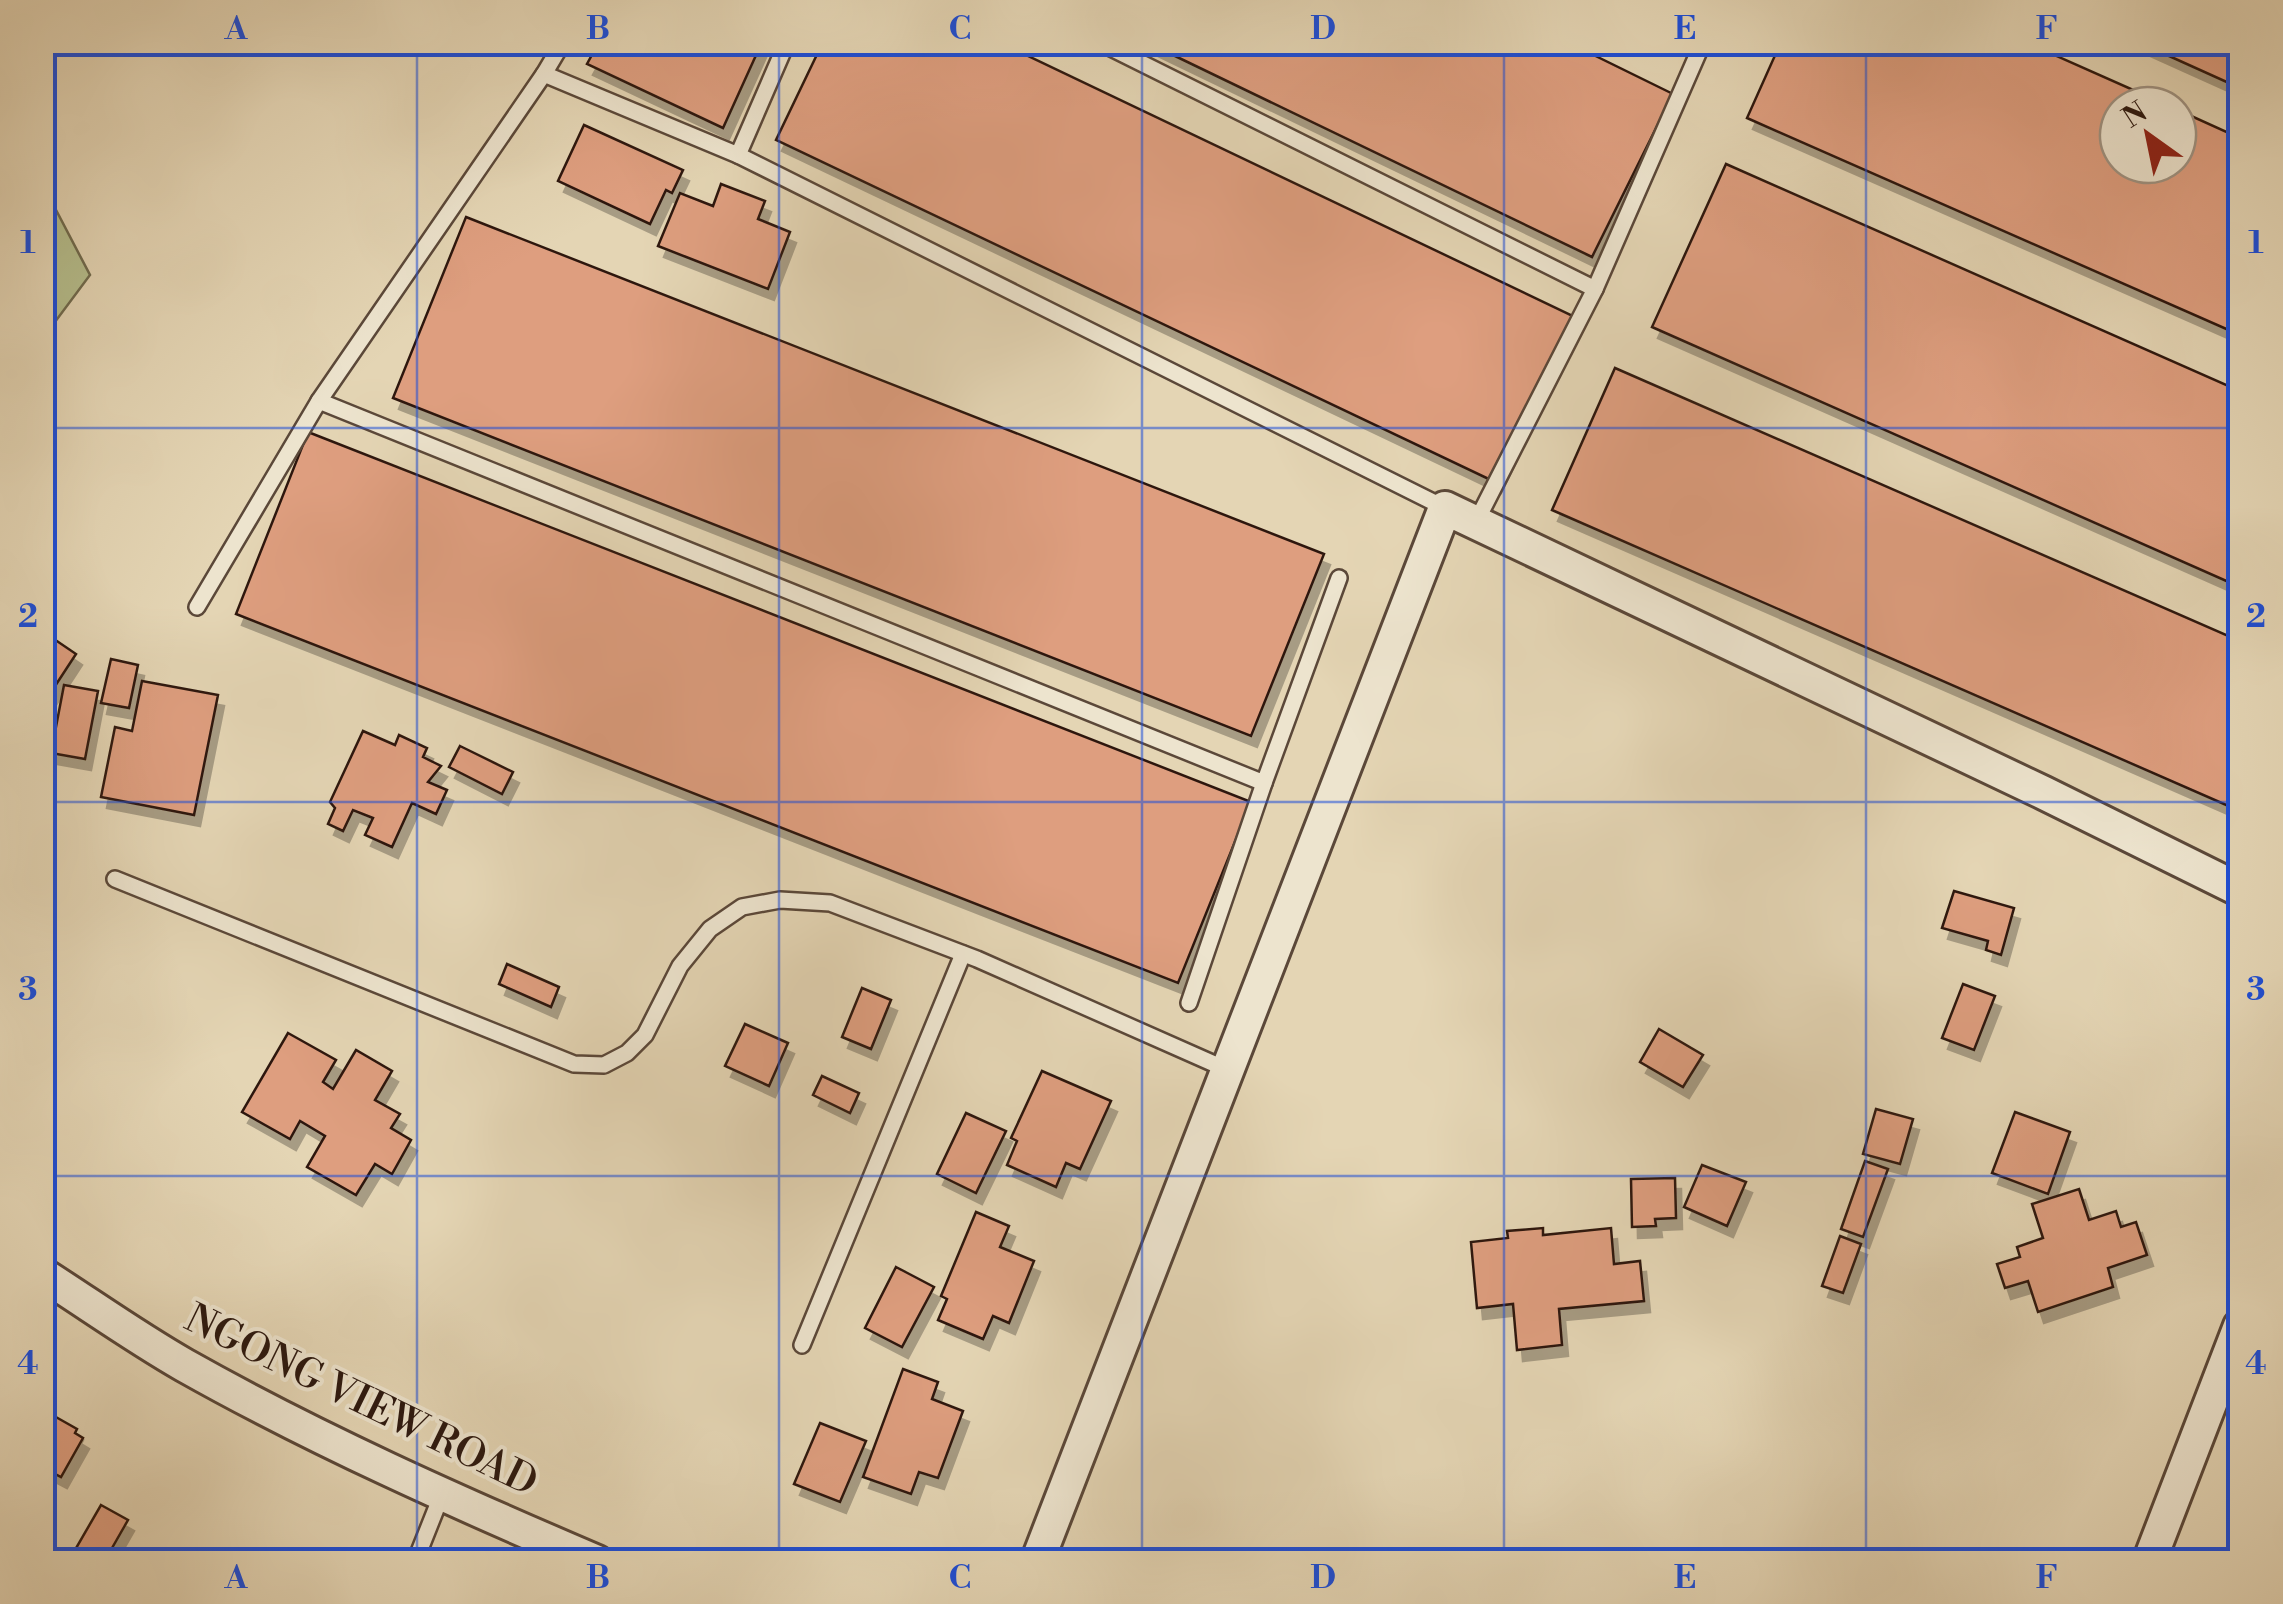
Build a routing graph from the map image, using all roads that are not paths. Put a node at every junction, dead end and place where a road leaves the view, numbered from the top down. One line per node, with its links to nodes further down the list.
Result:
1 (563, 42): 6 (lane)
2 (788, 42): 7 (lane)
3 (1098, 42): 8 (lane)
4 (1677, 42): 5 (lane)
5 (1700, 47): 8 (lane)
6 (544, 74): 7 (lane); 9 (lane)
7 (738, 154): 10 (lane)
8 (1594, 289): 11 (lane)
9 (319, 400): 13 (lane); 14 (lane)
10 (1445, 508): 11 (street); 19 (street)
11 (1476, 522): 16 (street)
12 (1339, 578): 14 (lane)
13 (197, 608)
14 (1264, 783): 18 (lane)
15 (116, 879): 17 (lane)
16 (2240, 890)
17 (964, 954): 19 (lane); 22 (lane)
18 (1190, 1004)
19 (1228, 1070): 26 (street)
20 (42, 1274): 23 (street, NGONG VIEW ROAD)
21 (2240, 1326): 27 (street)
22 (802, 1345)
23 (442, 1494): 24 (lane); 25 (street, NGONG VIEW ROAD)
24 (415, 1562)
25 (597, 1562)
26 (1038, 1562)
27 (2150, 1562)

